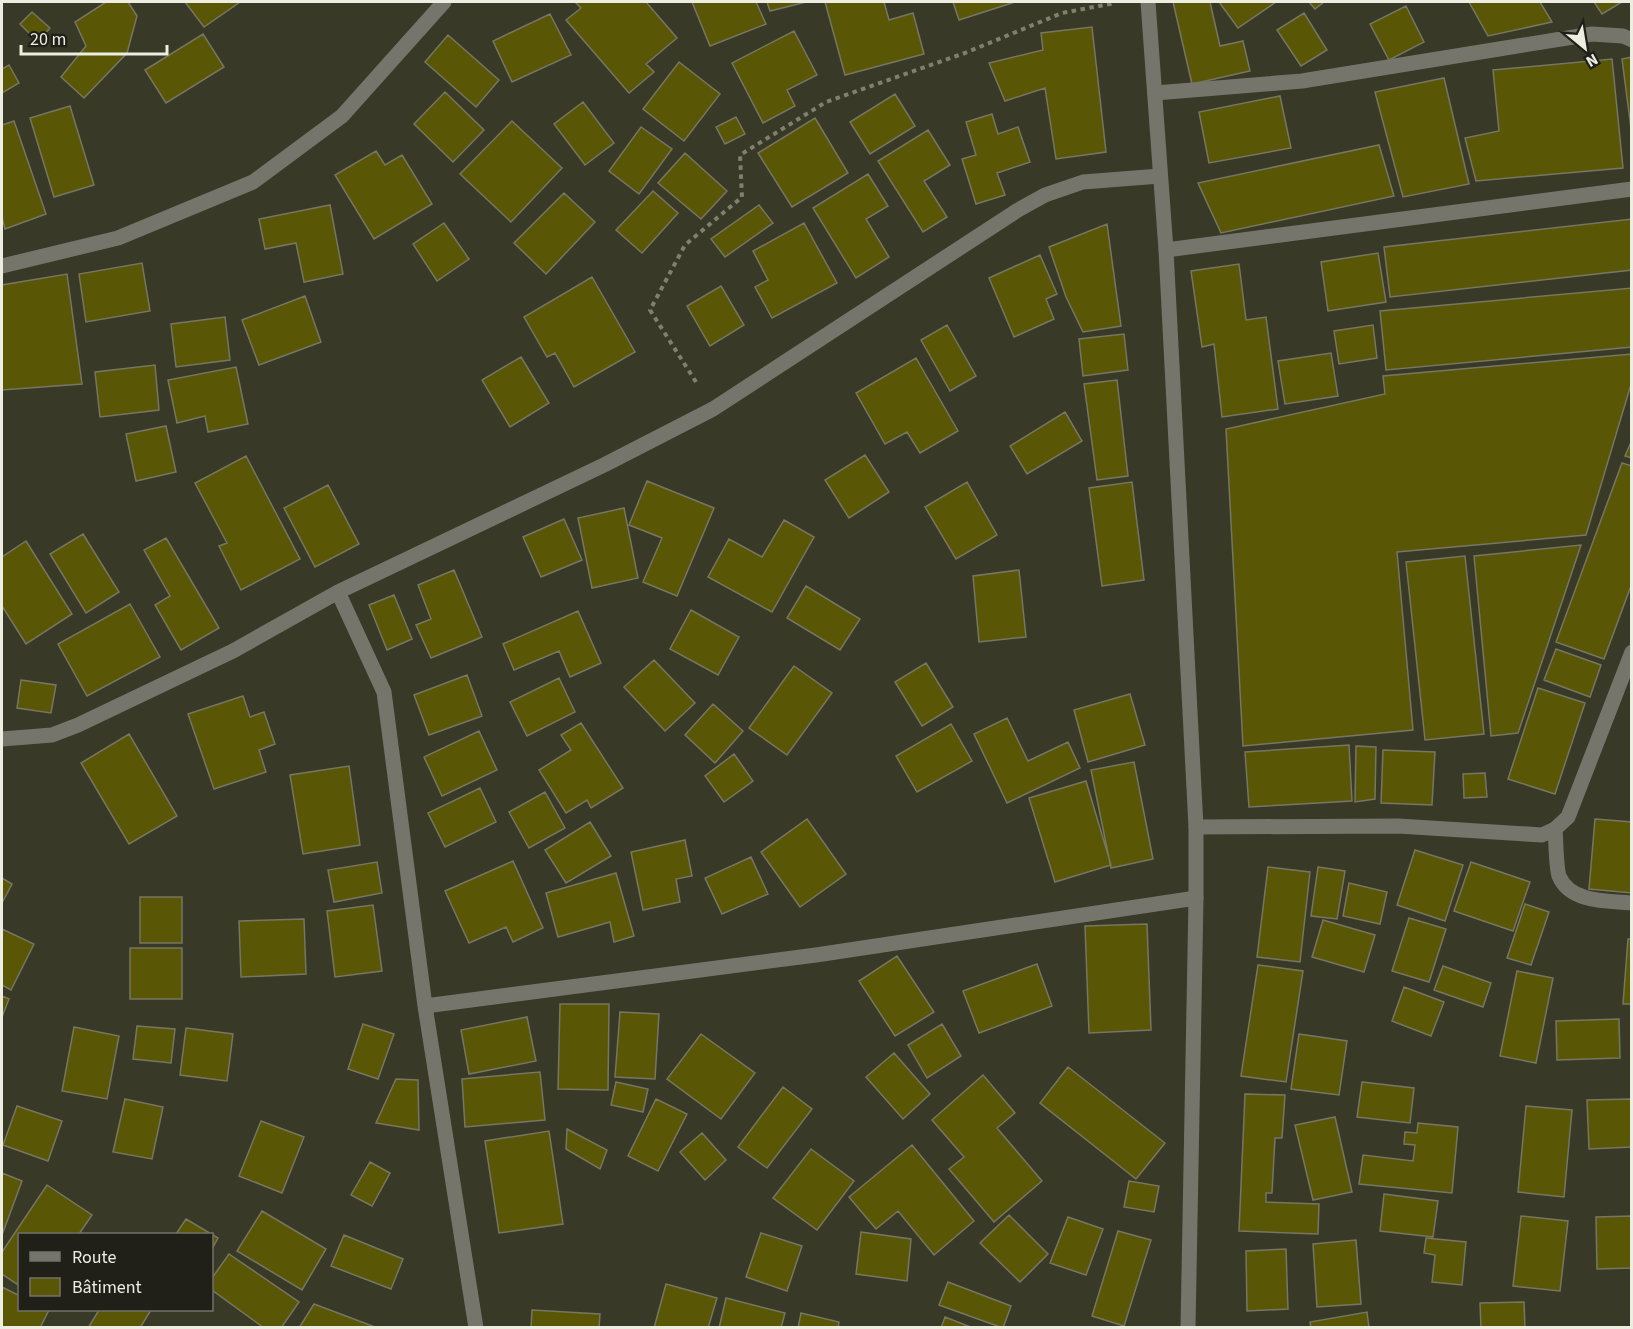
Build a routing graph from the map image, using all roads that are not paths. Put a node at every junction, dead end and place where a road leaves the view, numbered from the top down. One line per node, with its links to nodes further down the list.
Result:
1 (444, 2): 8 (street)
2 (1148, 2): 4 (street)
3 (1632, 40): 4 (street)
4 (1155, 93): 5 (street)
5 (1160, 176): 7 (street); 9 (street)
6 (1632, 189): 7 (street)
7 (1166, 250): 12 (street)
8 (2, 266)
9 (338, 592): 11 (street); 16 (street)
10 (1632, 652): 13 (street)
11 (2, 739)
12 (1196, 827): 13 (street); 14 (street)
13 (1555, 829): 15 (street)
14 (1196, 898): 16 (street); 18 (street)
15 (1632, 903)
16 (425, 1006): 17 (street)
17 (476, 1328)
18 (1188, 1328)

